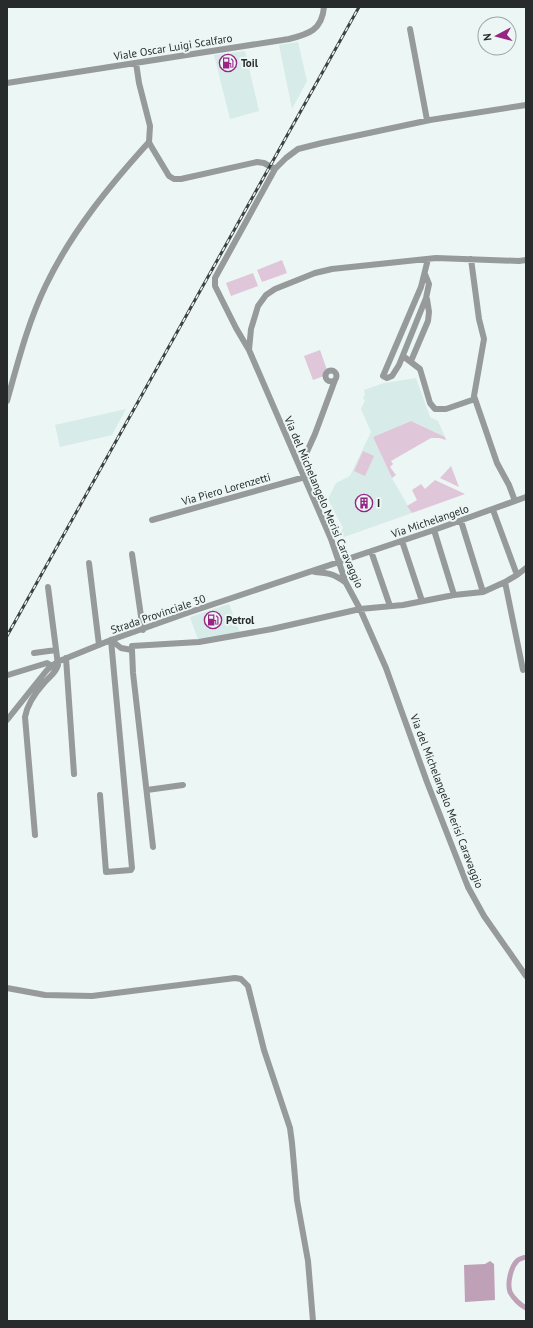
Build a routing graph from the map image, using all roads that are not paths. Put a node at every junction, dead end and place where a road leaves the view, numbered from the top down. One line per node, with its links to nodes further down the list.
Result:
1 (324, 7): 3 (street, Viale Oscar Luigi Scalfaro)
2 (410, 29): 6 (street)
3 (136, 63): 4 (street, Viale Oscar Luigi Scalfaro); 7 (street)
4 (7, 84)
5 (526, 105): 6 (street, Via del Michelangelo Merisi Caravaggio)
6 (427, 120): 8 (street, Via del Michelangelo Merisi Caravaggio)
7 (149, 142): 8 (street); 19 (street)
8 (275, 169): 14 (street, Via del Michelangelo Merisi Caravaggio)
9 (428, 259): 10 (street); 12 (street); 14 (street)
10 (471, 259): 11 (street); 18 (street)
11 (526, 260)
12 (425, 274): 13 (street); 15 (street)
13 (426, 298): 15 (street); 16 (street)
14 (248, 350): 20 (street, Via del Michelangelo Merisi Caravaggio)
15 (403, 356): 16 (street)
16 (410, 361): 18 (street)
17 (335, 380): 20 (street)
18 (475, 399): 23 (street)
19 (7, 401)
20 (300, 467): 21 (street, Via del Michelangelo Merisi Caravaggio)
21 (305, 477): 25 (street, Via Piero Lorenzetti); 31 (street, Via del Michelangelo Merisi Caravaggio)
22 (526, 497): 23 (street, Via Michelangelo)
23 (515, 501): 24 (street, Via Michelangelo)
24 (493, 510): 26 (street, Via Michelangelo); 35 (street)
25 (152, 520)
26 (460, 521): 27 (street, Via Michelangelo); 39 (street)
27 (434, 530): 28 (street, Via Michelangelo); 40 (street)
28 (402, 541): 29 (street, Via Michelangelo); 41 (street)
29 (371, 551): 31 (street, Via Michelangelo); 42 (street)
30 (132, 554): 44 (street)
31 (339, 562): 34 (street, Strada Provinciale 30); 37 (street, Via del Michelangelo Merisi Caravaggio)
32 (89, 563): 46 (street)
33 (526, 568): 35 (street)
34 (312, 572): 37 (street); 44 (street, Strada Provinciale 30)
35 (517, 575): 36 (street)
36 (505, 582): 39 (street); 52 (street)
37 (346, 583): 43 (street, Via del Michelangelo Merisi Caravaggio)
38 (48, 587): 47 (street)
39 (483, 592): 40 (street)
40 (454, 595): 41 (street)
41 (422, 601): 42 (street)
42 (390, 606): 43 (street)
43 (360, 609): 48 (street); 61 (street, Via del Michelangelo Merisi Caravaggio)
44 (143, 630): 45 (street, Strada Provinciale 30)
45 (111, 640): 46 (street, Strada Provinciale 30); 48 (street); 58 (street)
46 (99, 645): 50 (street, Strada Provinciale 30)
47 (56, 650): 49 (street); 51 (street)
48 (132, 650): 57 (street)
49 (34, 653)
50 (66, 658): 51 (street, Strada Provinciale 30); 55 (street)
51 (55, 664): 53 (street); 54 (street, Strada Provinciale 30); 59 (street)
52 (523, 670)
53 (8, 675)
54 (7, 720)
55 (74, 774)
56 (183, 785): 57 (street)
57 (147, 790): 60 (street)
58 (100, 795)
59 (36, 836)
60 (153, 847)
61 (526, 976)
62 (7, 988): 63 (street)
63 (313, 1321)

